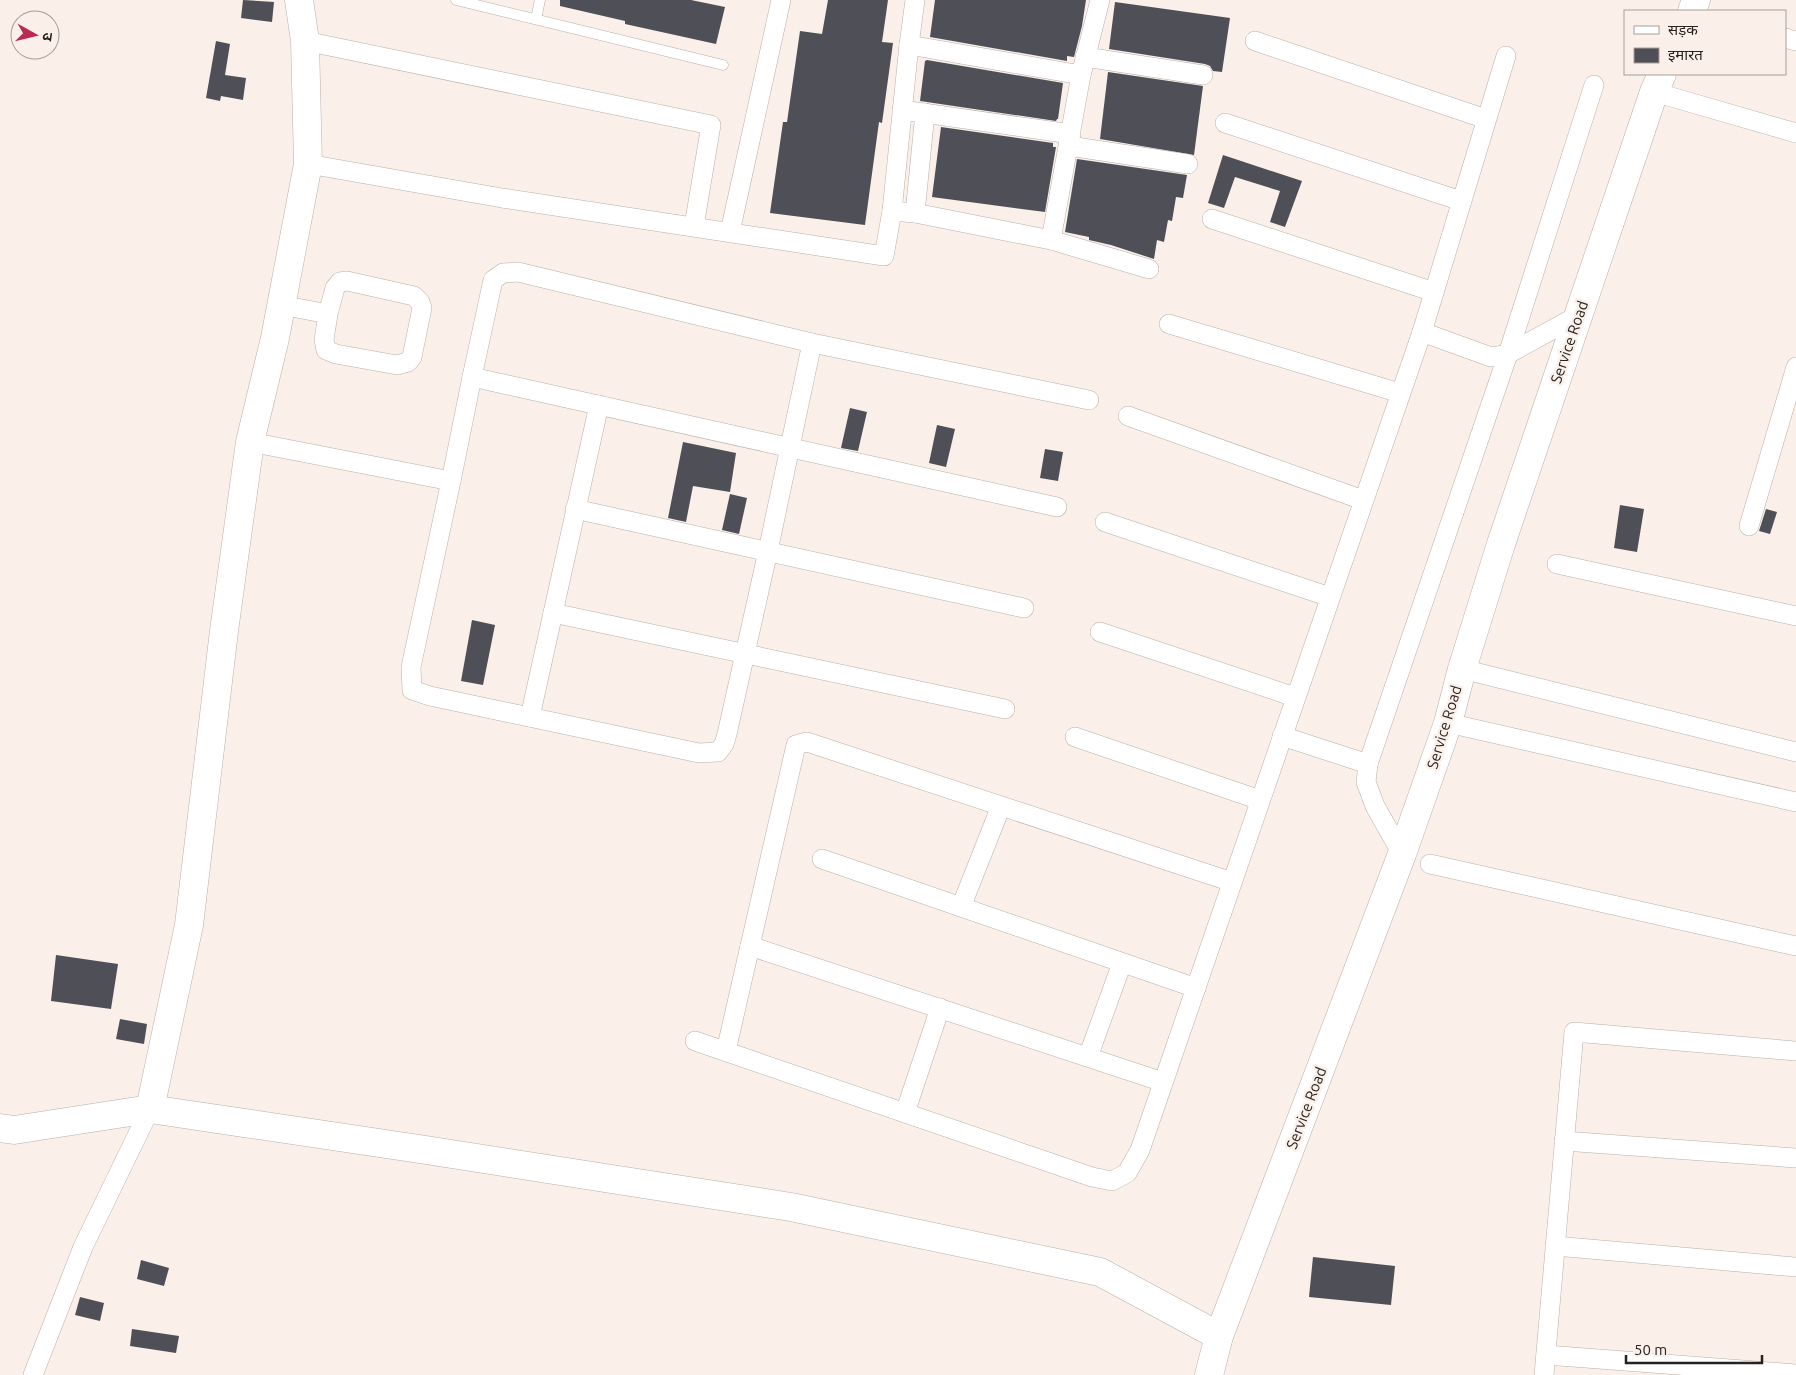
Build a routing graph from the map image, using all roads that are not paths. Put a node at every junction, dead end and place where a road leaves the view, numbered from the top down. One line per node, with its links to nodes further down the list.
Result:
1 (299, 0): 8 (street)
2 (456, 0): 7 (lane)
3 (540, 0): 7 (lane)
4 (781, 0): 30 (street)
5 (915, 0): 10 (street)
6 (1100, 0): 13 (street)
7 (536, 20): 12 (lane)
8 (304, 41): 23 (street); 29 (street)
9 (1255, 41): 19 (street)
10 (909, 45): 13 (street); 17 (street)
11 (1506, 56): 19 (street)
12 (723, 65)
13 (1083, 66): 14 (street); 22 (street)
14 (1203, 75)
15 (1658, 83): 21 (street); 36 (street, Service Road)
16 (1594, 85): 40 (street)
17 (902, 110): 18 (street); 26 (street)
18 (926, 113): 22 (street); 27 (street)
19 (1486, 119): 25 (street)
20 (1225, 122): 25 (street)
21 (1796, 133)
22 (1070, 140): 24 (street); 31 (street)
23 (308, 164): 29 (street); 34 (street)
24 (1188, 164)
25 (1461, 201): 33 (street)
26 (892, 211): 27 (street); 30 (street)
27 (915, 213): 31 (street)
28 (1212, 219): 33 (street)
29 (694, 226): 30 (street)
30 (730, 232)
31 (1051, 240): 32 (street)
32 (1149, 269)
33 (1434, 292): 38 (street)
34 (281, 305): 35 (street); 47 (street)
35 (328, 314): 35 (street)
36 (1579, 315): 40 (street); 63 (street, Service Road)
37 (1169, 324): 43 (street)
38 (1422, 332): 40 (street); 43 (street)
39 (812, 343): 42 (street); 44 (street); 48 (street)
40 (1508, 354): 71 (street)
41 (1796, 367): 54 (street)
42 (472, 377): 45 (street); 49 (street)
43 (1400, 393): 50 (street)
44 (1089, 400)
45 (599, 405): 48 (street); 52 (street)
46 (1128, 416): 50 (street)
47 (250, 442): 49 (street); 90 (street)
48 (789, 446): 51 (street); 55 (street)
49 (451, 481): 66 (street)
50 (1363, 500): 57 (street)
51 (1057, 507)
52 (576, 509): 55 (street); 59 (street)
53 (1105, 522): 57 (street)
54 (1749, 526)
55 (768, 551): 58 (street); 62 (street)
56 (1557, 564): 60 (street)
57 (1330, 597): 64 (street)
58 (1024, 608)
59 (553, 613): 62 (street); 66 (street)
60 (1796, 616)
61 (1100, 632): 64 (street)
62 (745, 655): 65 (street); 66 (street)
63 (1462, 669): 67 (street, Service Road); 70 (street)
64 (1295, 698): 68 (street)
65 (1005, 709)
66 (530, 718)
67 (1448, 722): 73 (street); 75 (street, Service Road)
68 (1282, 736): 71 (street); 72 (street)
69 (1075, 737): 72 (street)
70 (1796, 752)
71 (1368, 764): 75 (street)
72 (1260, 800): 78 (street)
73 (1796, 802)
74 (1000, 806): 78 (street); 79 (street); 80 (street)
75 (1402, 854): 97 (street, Service Road)
76 (822, 859): 79 (street)
77 (1430, 864): 81 (street)
78 (1232, 882): 83 (street)
79 (961, 907): 82 (street)
80 (750, 946): 84 (street); 86 (street)
81 (1796, 946)
82 (1122, 963): 83 (street); 88 (street)
83 (1196, 988): 89 (street)
84 (940, 1008): 88 (street); 91 (street)
85 (695, 1041): 86 (street)
86 (726, 1051): 91 (street)
87 (1796, 1051): 93 (street)
88 (1088, 1057): 89 (street)
89 (1164, 1082): 91 (street)
90 (150, 1110): 92 (street); 97 (street); 101 (street)
91 (905, 1113)
92 (0, 1128)
93 (1564, 1140): 94 (street); 95 (street)
94 (1796, 1158)
95 (1555, 1246): 96 (street); 98 (street)
96 (1796, 1267)
97 (1219, 1336): 102 (street, Service Road)
98 (1546, 1355): 99 (street); 103 (street)
99 (1756, 1373): 100 (street)
100 (1796, 1374)
101 (33, 1375)
102 (1209, 1375)
103 (1544, 1375)

